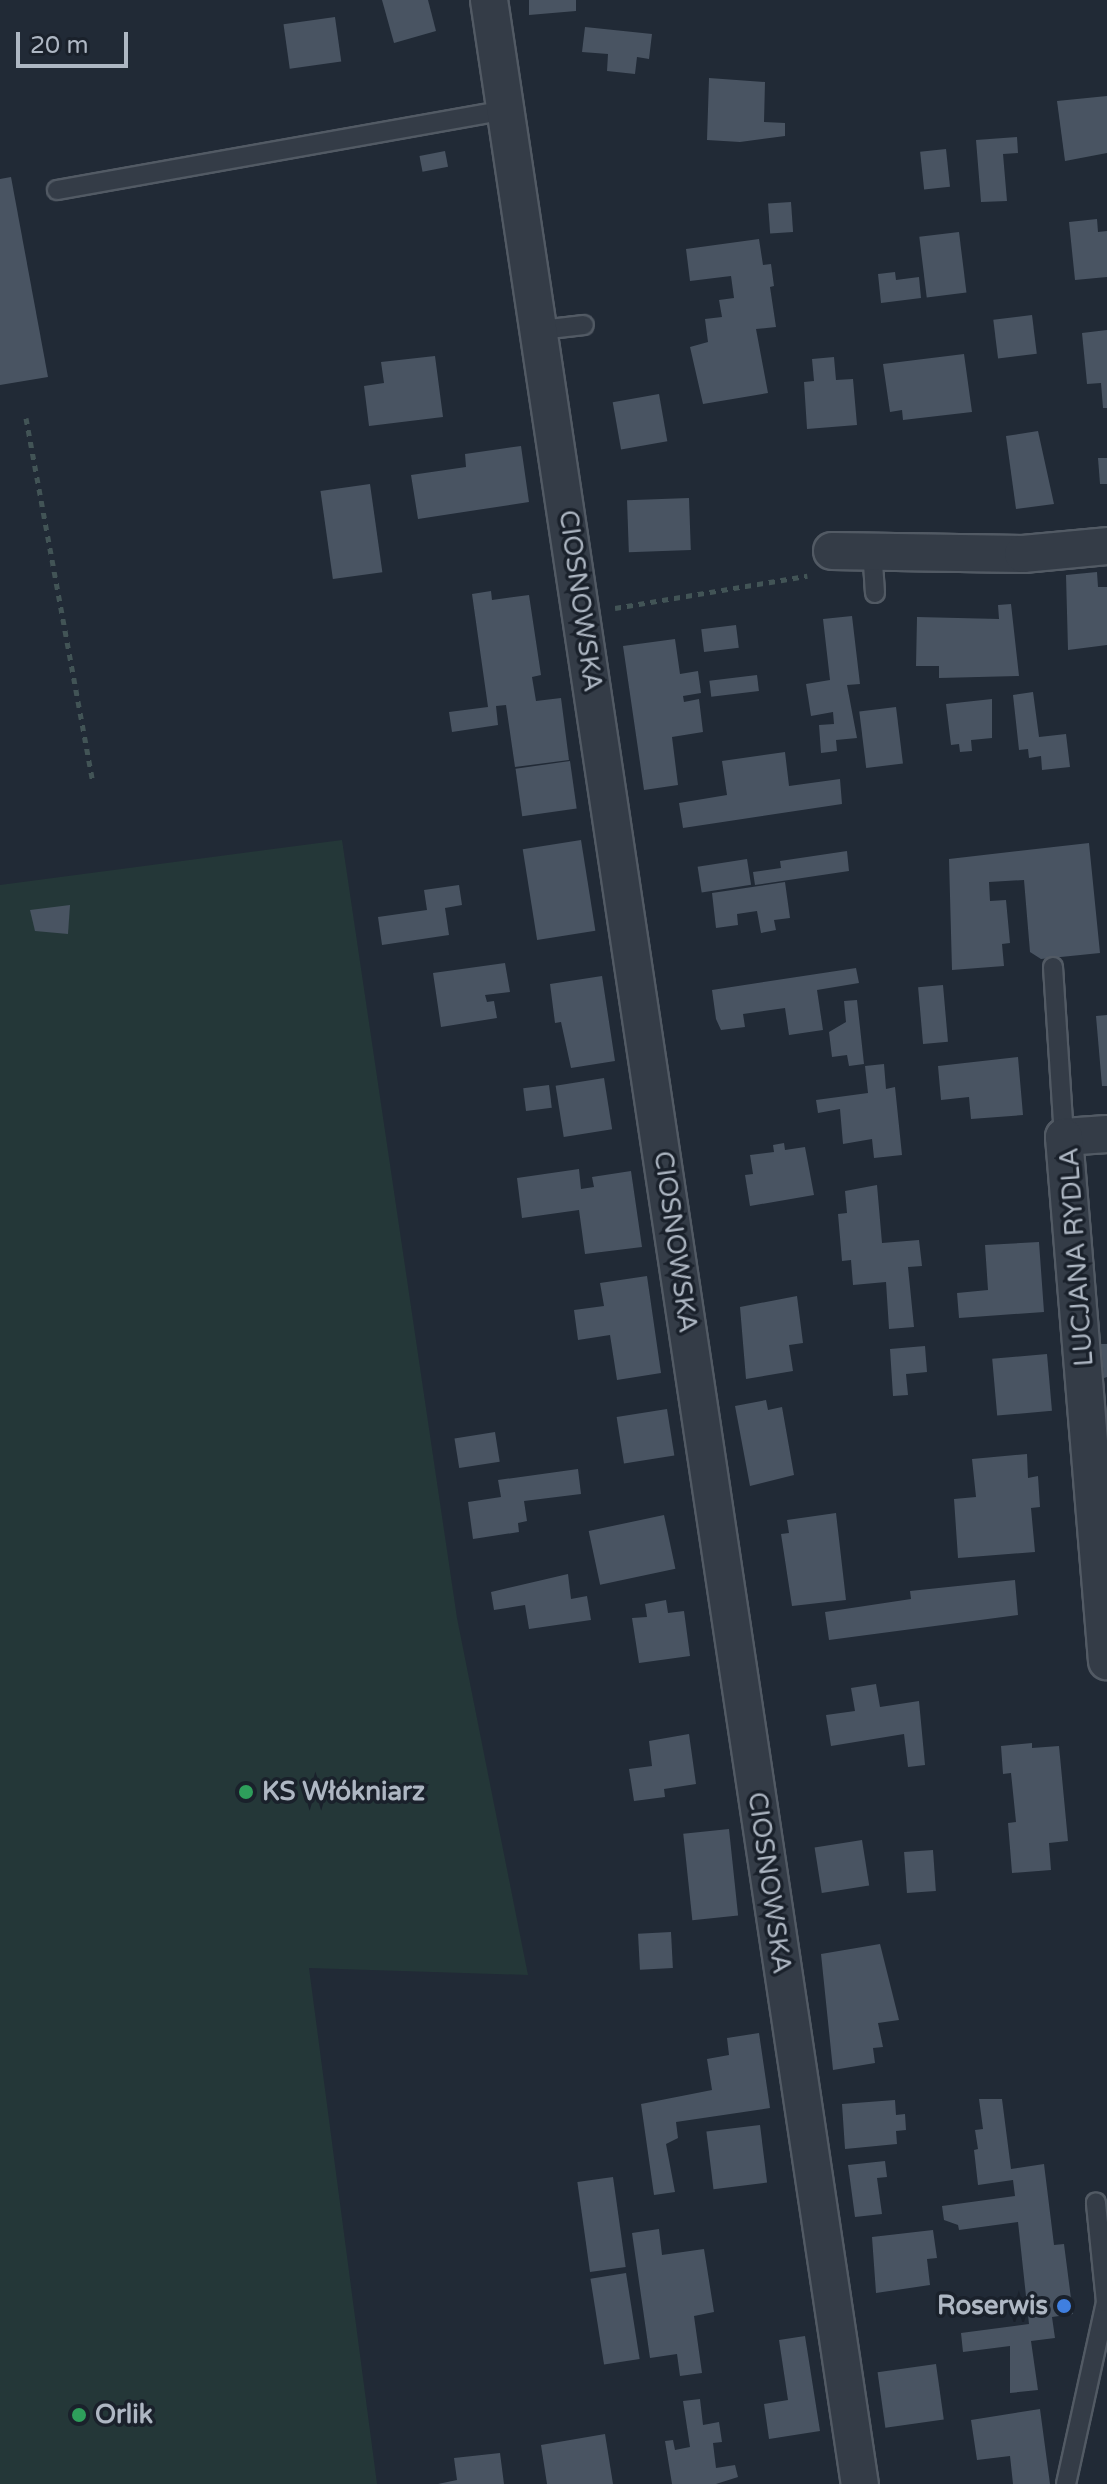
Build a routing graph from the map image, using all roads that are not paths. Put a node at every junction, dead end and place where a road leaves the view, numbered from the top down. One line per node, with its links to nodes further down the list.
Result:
1 (489, 0): 2 (street, CIOSNOWSKA)
2 (505, 110): 3 (lane); 5 (street, CIOSNOWSKA)
3 (57, 190)
4 (584, 325): 5 (lane)
5 (541, 330): 16 (street, CIOSNOWSKA)
6 (1107, 546): 7 (street)
7 (872, 548): 8 (street); 9 (lane)
8 (832, 551)
9 (875, 593)
10 (1053, 967): 12 (lane)
11 (1107, 1134): 12 (street, LUCJANA RYDLA)
12 (1064, 1137): 13 (street, LUCJANA RYDLA)
13 (1104, 1558): 14 (street, LUCJANA RYDLA)
14 (1107, 1661)
15 (1096, 2203): 17 (lane)
16 (860, 2484)
17 (1066, 2484)

